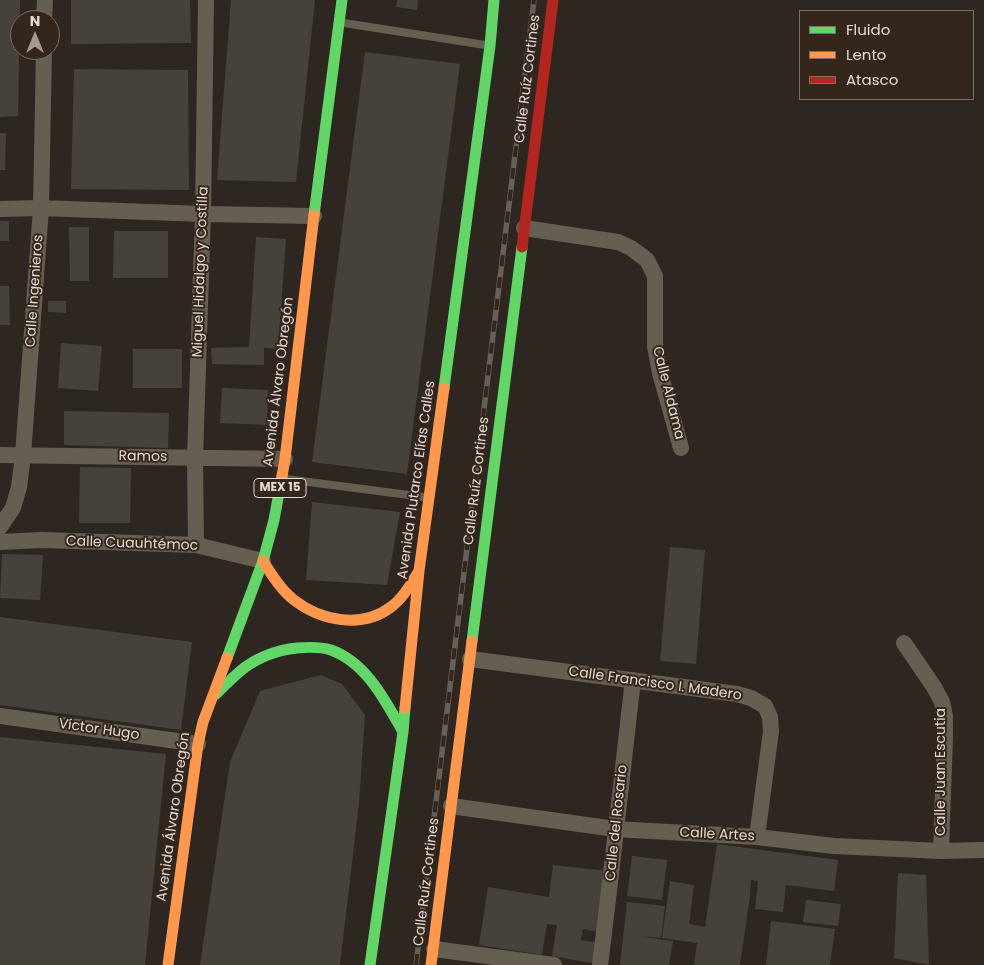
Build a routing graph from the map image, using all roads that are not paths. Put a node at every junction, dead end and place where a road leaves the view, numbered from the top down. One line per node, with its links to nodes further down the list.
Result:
1 (206, 0): 10 (street, Miguel Hidalgo y Costilla)
2 (342, 0): 5 (main road, Avenida Álvaro Obregón / MEX 15)
3 (492, 0): 6 (main road, Avenida Plutarco Elías Calles)
4 (553, 0): 12 (main road, Calle Ruíz Cortines)
5 (339, 22): 6 (lane); 11 (main road, Avenida Álvaro Obregón / MEX 15)
6 (490, 46): 19 (main road, Avenida Plutarco Elías Calles)
7 (44, 60): 8 (street, Calle Ingenieros)
8 (41, 208): 9 (street); 10 (street); 15 (street, Calle Ingenieros)
9 (0, 209)
10 (203, 214): 11 (street); 16 (street, Miguel Hidalgo y Costilla)
11 (314, 216): 17 (main road, Avenida Álvaro Obregón / MEX 15)
12 (524, 228): 13 (street, Calle Aldama); 26 (main road, Calle Ruíz Cortines)
13 (681, 448)
14 (0, 455): 15 (street, Ramos)
15 (23, 455): 16 (street, Ramos); 20 (street, Calle Ingenieros)
16 (195, 458): 17 (street, Ramos); 22 (street, Miguel Hidalgo y Costilla)
17 (285, 459): 18 (main road, Avenida Álvaro Obregón / MEX 15)
18 (282, 479): 19 (lane); 23 (main road, Avenida Álvaro Obregón / MEX 15)
19 (430, 497): 24 (main road, Avenida Plutarco Elías Calles)
20 (0, 528)
21 (0, 542): 22 (street, Calle Cuauhtémoc)
22 (196, 545): 23 (street, Calle Cuauhtémoc)
23 (262, 561): 24 (main road); 28 (main road, Avenida Álvaro Obregón / MEX 15)
24 (419, 570): 30 (main road, Avenida Plutarco Elías Calles)
25 (904, 644): 36 (street, Calle Juan Escutia)
26 (470, 659): 27 (street, Calle Francisco I. Madero); 32 (main road, Calle Ruíz Cortines)
27 (633, 680): 33 (street, Calle del Rosario); 34 (street, Calle Francisco I. Madero)
28 (212, 698): 30 (main road); 31 (main road, Avenida Álvaro Obregón / MEX 15)
29 (0, 716): 31 (street, Víctor Hugo)
30 (403, 732): 39 (main road, Avenida Plutarco Elías Calles)
31 (198, 744): 38 (main road, Avenida Álvaro Obregón / MEX 15)
32 (452, 806): 33 (street, Calle Artes); 37 (main road, Calle Ruíz Cortines)
33 (615, 830): 34 (street, Calle Artes); 41 (street, Calle del Rosario)
34 (757, 837): 36 (street, Calle Artes)
35 (984, 850): 36 (street, Calle Artes)
36 (941, 851)
37 (432, 957): 40 (street)
38 (168, 965)
39 (370, 965)
40 (554, 965)
41 (600, 965)

